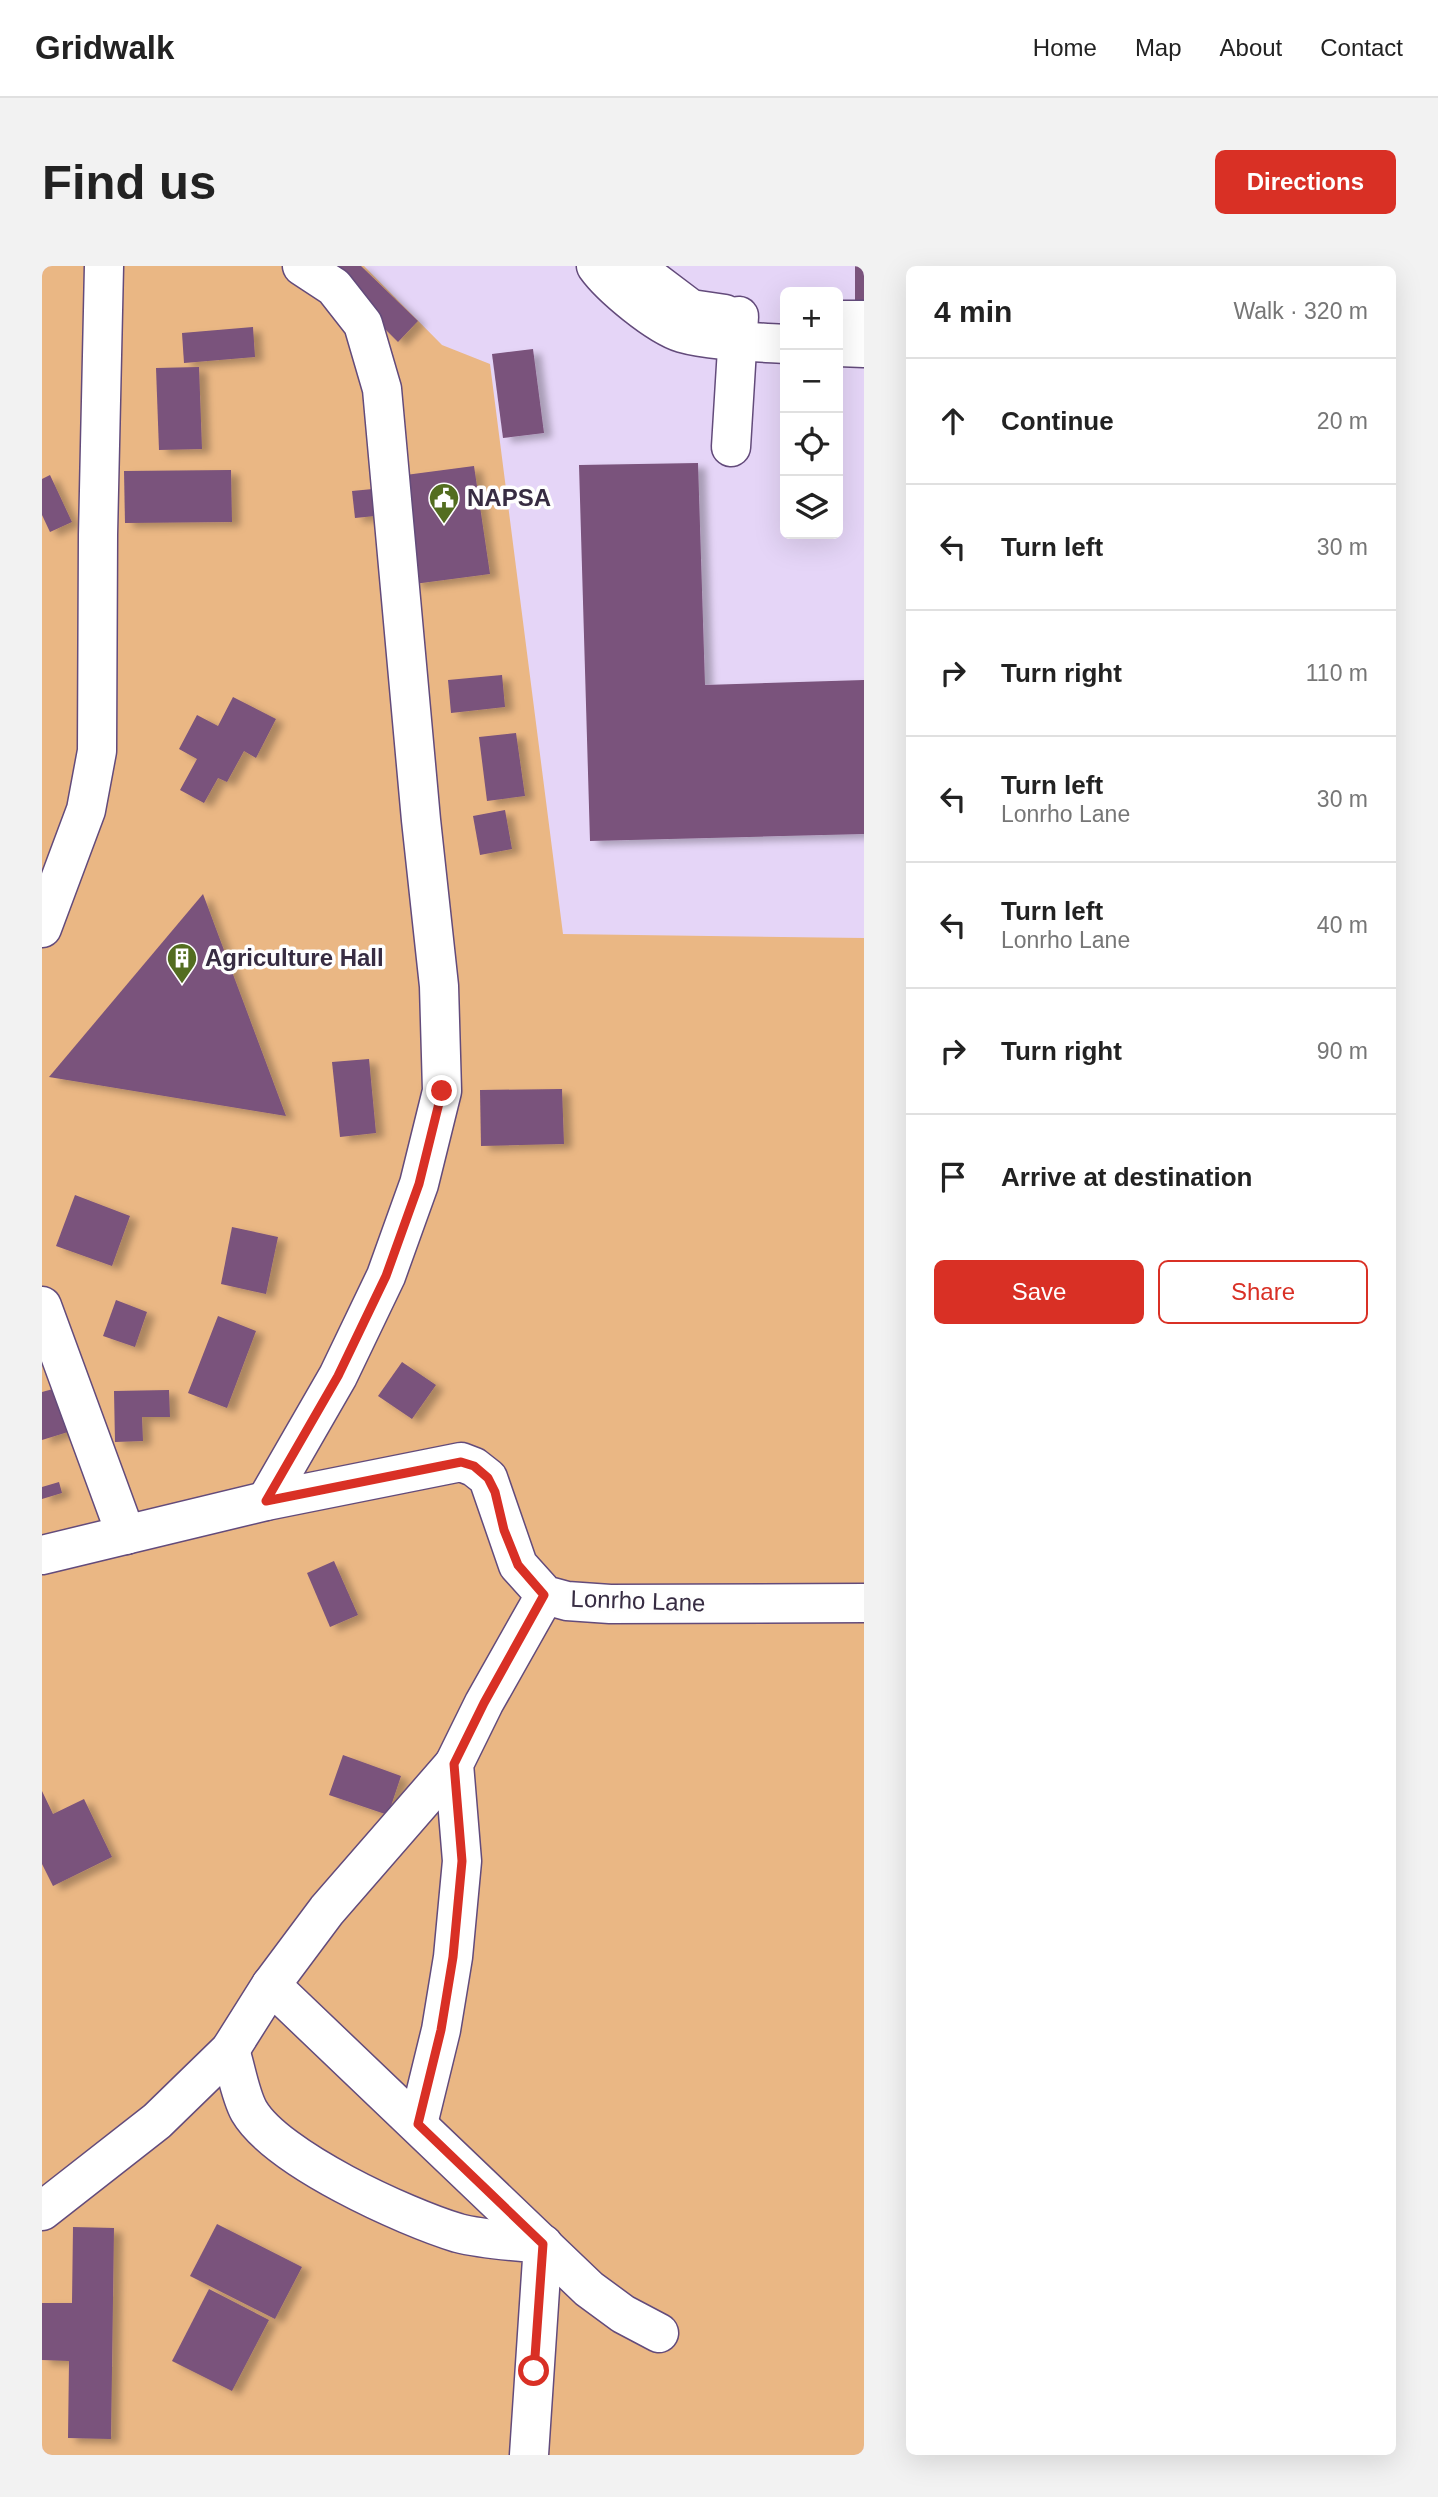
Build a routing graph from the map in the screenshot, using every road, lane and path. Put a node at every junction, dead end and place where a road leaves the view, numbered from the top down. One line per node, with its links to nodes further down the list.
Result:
1 (104, 266): 13 (lane)
2 (302, 266): 16 (lane)
3 (596, 266): 8 (lane)
4 (634, 266): 8 (lane)
5 (843, 320): 6 (lane)
6 (864, 320)
7 (780, 321): 8 (lane)
8 (738, 329): 9 (lane); 12 (lane)
9 (780, 342)
10 (843, 347): 11 (lane)
11 (864, 348)
12 (731, 447)
13 (49, 885): 14 (lane)
14 (42, 928)
15 (42, 1306): 17 (lane)
16 (266, 1501): 17 (lane, Lonrho Lane); 19 (lane, Lonrho Lane)
17 (126, 1535): 18 (lane, Lonrho Lane)
18 (42, 1555)
19 (544, 1595): 20 (lane, Lonrho Lane); 21 (lane)
20 (864, 1603)
21 (454, 1764): 22 (lane); 24 (lane)
22 (271, 1986): 23 (lane); 24 (lane)
23 (230, 2050): 25 (lane); 26 (lane)
24 (418, 2124): 26 (lane)
25 (42, 2211)
26 (543, 2244): 27 (lane); 28 (lane)
27 (659, 2333)
28 (529, 2455)

